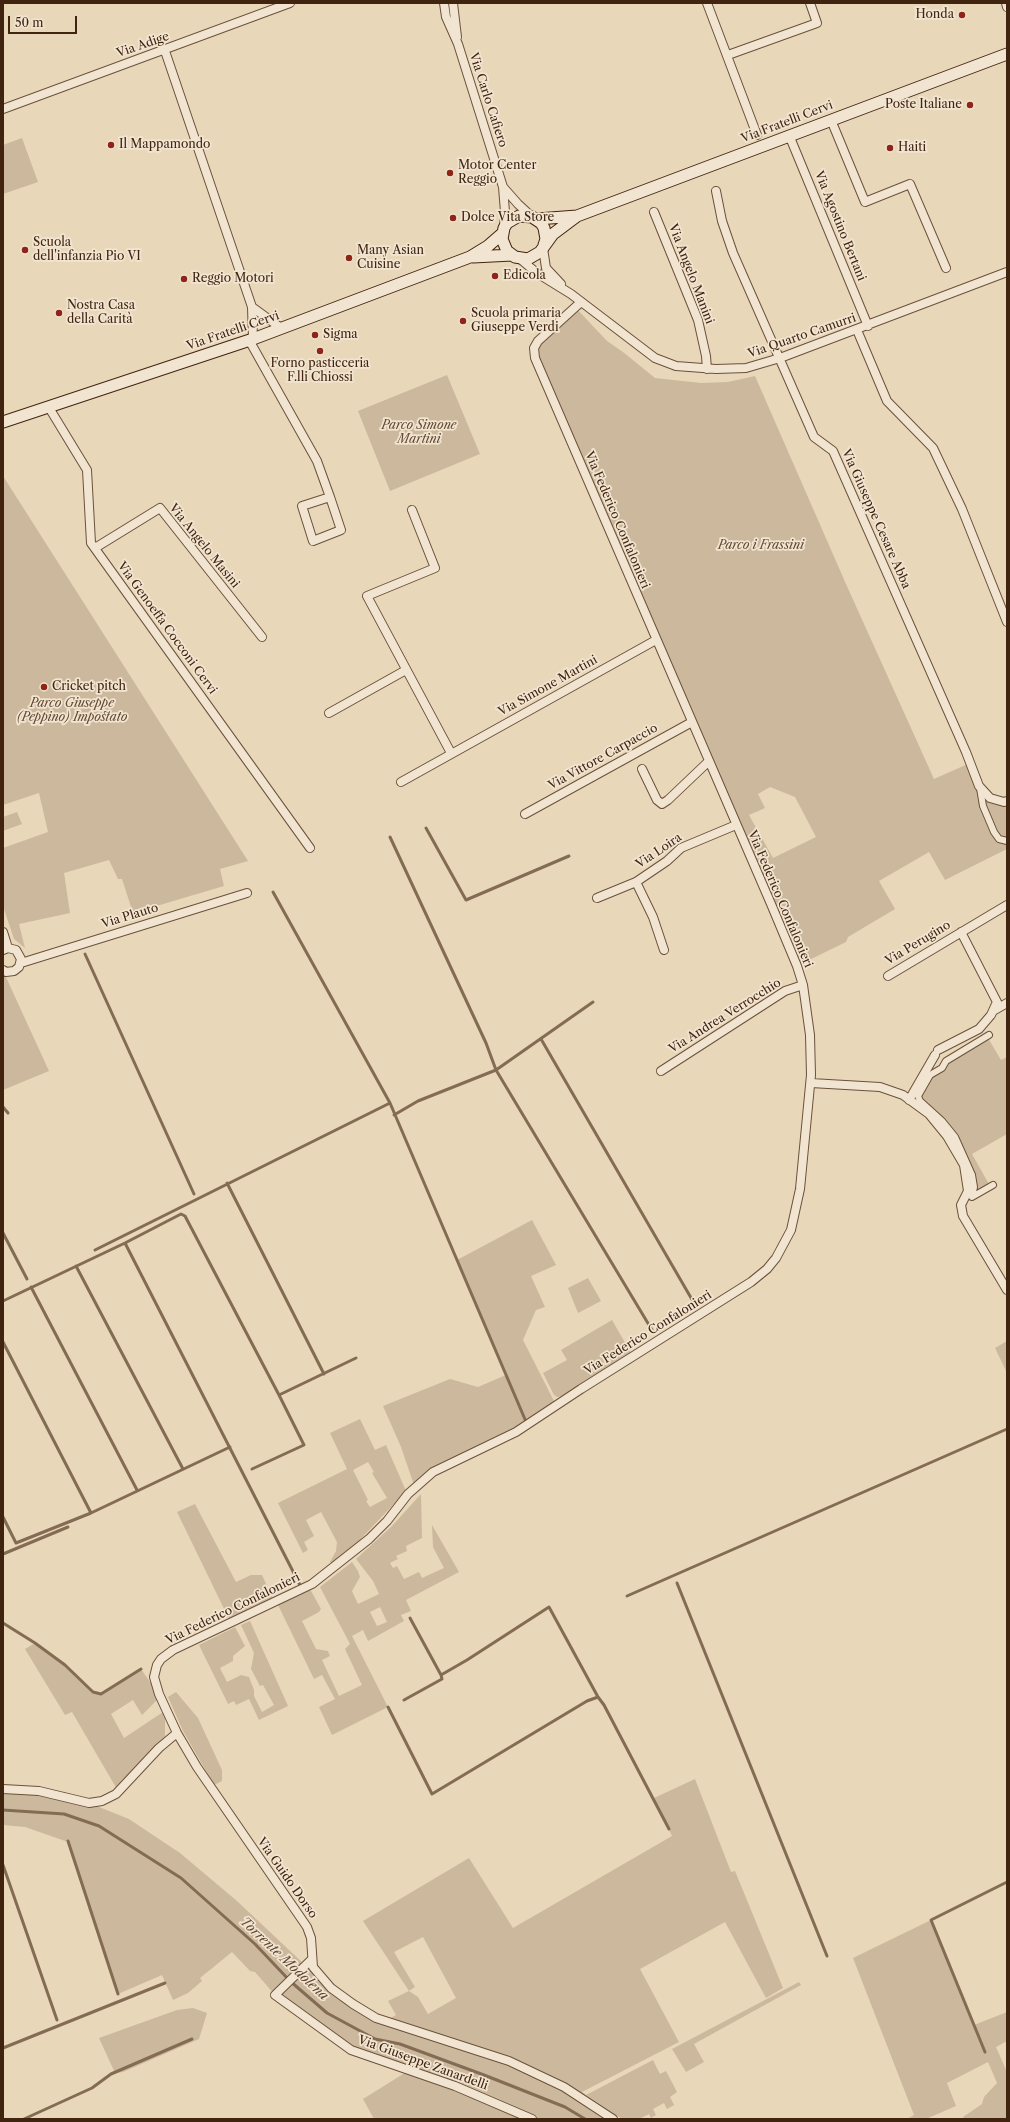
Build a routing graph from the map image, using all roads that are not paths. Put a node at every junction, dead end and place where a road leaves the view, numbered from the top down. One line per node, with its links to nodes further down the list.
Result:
1 (290, 3): 9 (street, Via Adige)
2 (453, 3): 8 (street, Via Carlo Cafiero)
3 (707, 3): 11 (street)
4 (810, 3): 11 (street)
5 (1006, 3): 7 (street)
6 (443, 4): 8 (street, Via Carlo Cafiero)
7 (1007, 7)
8 (458, 44): 16 (street, Via Carlo Cafiero)
9 (165, 51): 12 (street, Via Adige); 29 (street)
10 (1007, 54): 13 (main road, Via Fratelli Cervi)
11 (728, 55): 14 (street)
12 (3, 109)
13 (831, 120): 15 (main road, Via Fratelli Cervi); 25 (street)
14 (757, 135)
15 (789, 135): 19 (main road, Via Fratelli Cervi); 30 (street, Via Agostino Bertani)
16 (503, 187): 20 (street, Via Carlo Cafiero); 21 (street, Via Carlo Cafiero)
17 (716, 191): 34 (street, Via Giuseppe Cesare Abba)
18 (654, 212): 35 (street, Via Angelo Manini)
19 (577, 216): 20 (main road, Via Fratelli Cervi); 22 (main road, Via Fratelli Cervi)
20 (535, 218): 21 (main road, Via Fratelli Cervi); 22 (main road)
21 (503, 230): 23 (main road, Via Fratelli Cervi); 24 (main road)
22 (544, 247): 24 (main road, Via Fratelli Cervi); 27 (street, Via Quarto Camurri)
23 (470, 257): 24 (main road, Via Fratelli Cervi); 31 (main road, Via Fratelli Cervi)
24 (515, 257): 27 (street, Via Quarto Camurri)
25 (946, 268)
26 (1007, 272): 30 (street, Via Quarto Camurri)
27 (571, 294): 28 (street, Via Quarto Camurri)
28 (581, 302): 35 (street, Via Quarto Camurri); 43 (street, Via Federico Confalonieri)
29 (252, 307): 31 (street); 33 (street)
30 (868, 326): 32 (street, Via Quarto Camurri)
31 (281, 328): 33 (main road, Via Fratelli Cervi)
32 (857, 330): 34 (street, Via Quarto Camurri); 41 (street)
33 (251, 339): 36 (main road, Via Fratelli Cervi); 38 (street)
34 (780, 358): 35 (street, Via Quarto Camurri); 51 (street, Via Giuseppe Cesare Abba)
35 (706, 368)
36 (48, 406): 37 (main road, Via Fratelli Cervi); 40 (street, Via Genoeffa Cocconi Cervi)
37 (3, 422)
38 (330, 497): 38 (street)
39 (412, 510): 44 (street)
40 (95, 548): 42 (street, Via Angelo Masini); 56 (street, Via Genoeffa Cocconi Cervi)
41 (1007, 622)
42 (262, 637)
43 (656, 640): 46 (street, Via Federico Confalonieri); 47 (street, Via Simone Martini)
44 (406, 670): 45 (street); 47 (street)
45 (329, 713)
46 (692, 722): 48 (street, Via Federico Confalonieri); 53 (street, Via Vittore Carpaccio)
47 (451, 753): 50 (street, Via Simone Martini)
48 (709, 761): 49 (street); 54 (street, Via Federico Confalonieri)
49 (642, 769)
50 (401, 782)
51 (979, 786): 52 (street, Via Giuseppe Cesare Abba); 55 (street)
52 (1007, 801)
53 (525, 814)
54 (736, 825): 57 (street, Via Loira); 68 (street, Via Federico Confalonieri)
55 (1007, 841)
56 (310, 848)
57 (636, 882): 59 (street, Via Loira); 64 (street)
58 (247, 892): 65 (street, Via Plauto)
59 (597, 898)
60 (1007, 905): 62 (street, Via Perugino)
61 (3, 932): 63 (street)
62 (962, 932): 67 (street, Via Perugino); 70 (street, Via Perugino)
63 (5, 949): 65 (street)
64 (664, 950)
65 (21, 963): 66 (street, Via Plauto)
66 (3, 970)
67 (888, 976)
68 (803, 985): 72 (street, Via Andrea Verrocchio); 73 (street, Via Federico Confalonieri)
69 (1007, 1003): 70 (street)
70 (993, 1011): 74 (street)
71 (989, 1035): 75 (street)
72 (661, 1071)
73 (811, 1083): 74 (street); 77 (street, Via Federico Confalonieri)
74 (909, 1100): 76 (street)
75 (993, 1185)
76 (1007, 1290)
77 (177, 1732): 78 (street); 79 (street, Via Guido Dorso)
78 (3, 1789)
79 (311, 1960): 80 (street, Via Giuseppe Zanardelli); 81 (street)
80 (532, 2119)
81 (613, 2119)

